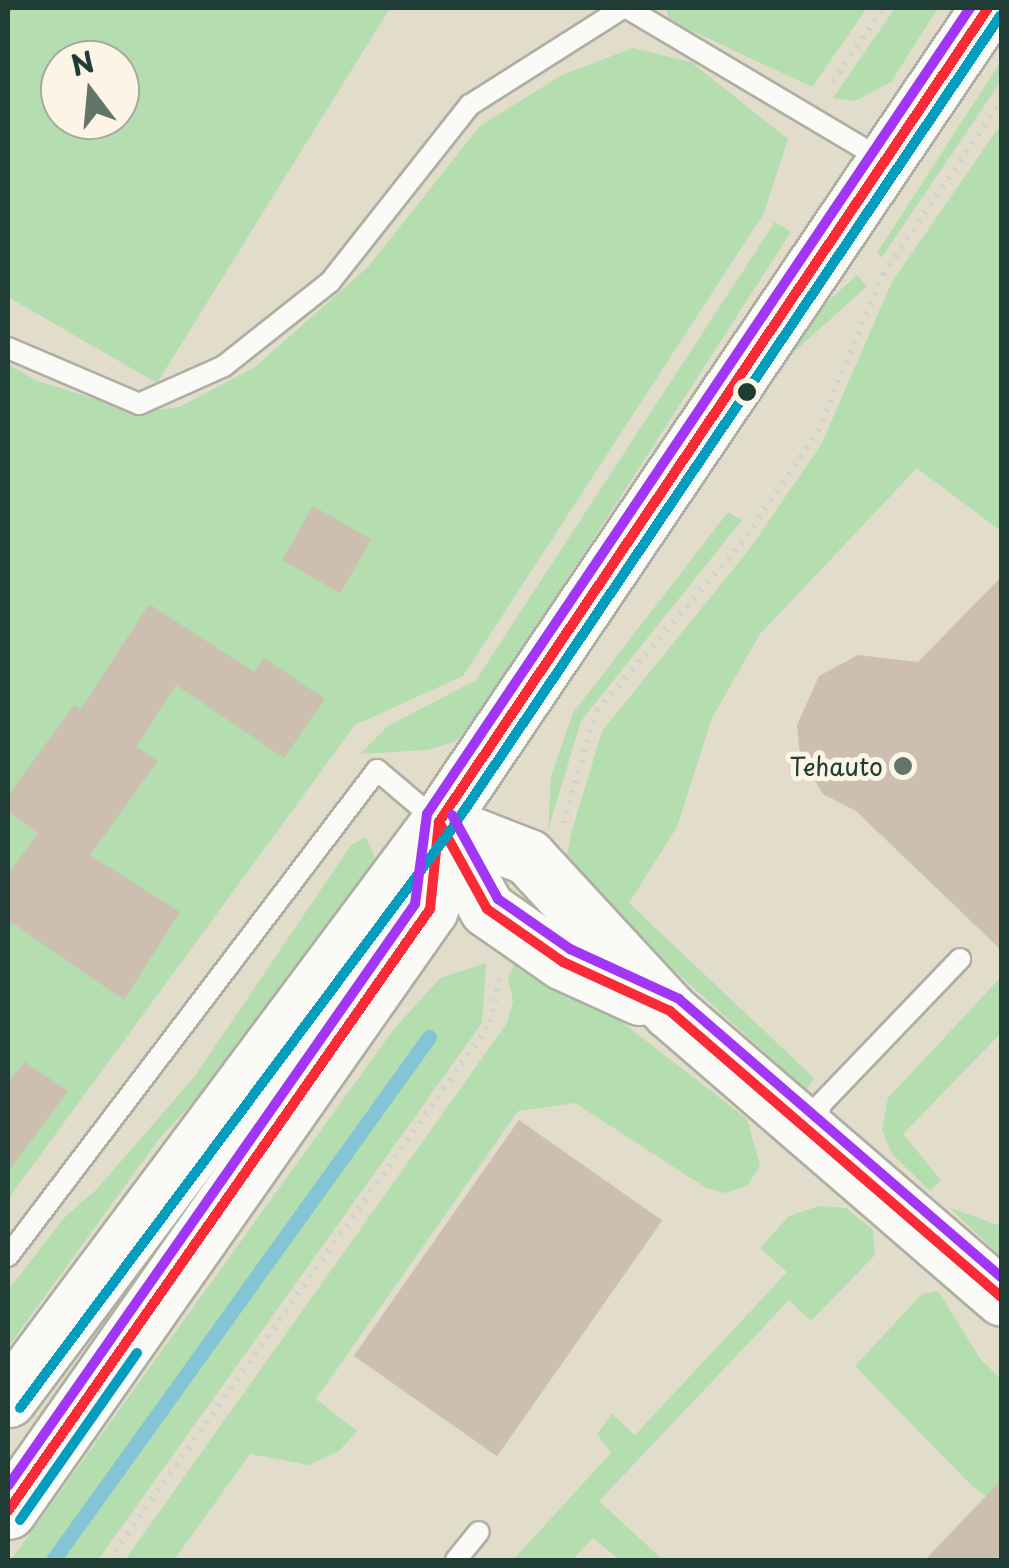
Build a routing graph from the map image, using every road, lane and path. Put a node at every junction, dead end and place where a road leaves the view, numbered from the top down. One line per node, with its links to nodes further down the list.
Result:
1 (625, 8): 6 (lane); 7 (lane)
2 (883, 8): 4 (path)
3 (988, 8): 6 (main road)
4 (832, 82)
5 (1002, 100): 9 (path)
6 (884, 162): 8 (main road)
7 (8, 348)
8 (439, 822): 12 (main road); 13 (lane); 15 (main road); 16 (main road)
9 (558, 844)
10 (960, 960): 12 (lane)
11 (502, 961): 18 (path)
12 (814, 1130): 14 (main road)
13 (8, 1256)
14 (1002, 1298)
15 (8, 1399)
16 (8, 1512)
17 (479, 1532): 19 (lane)
18 (109, 1560)
19 (456, 1560)

